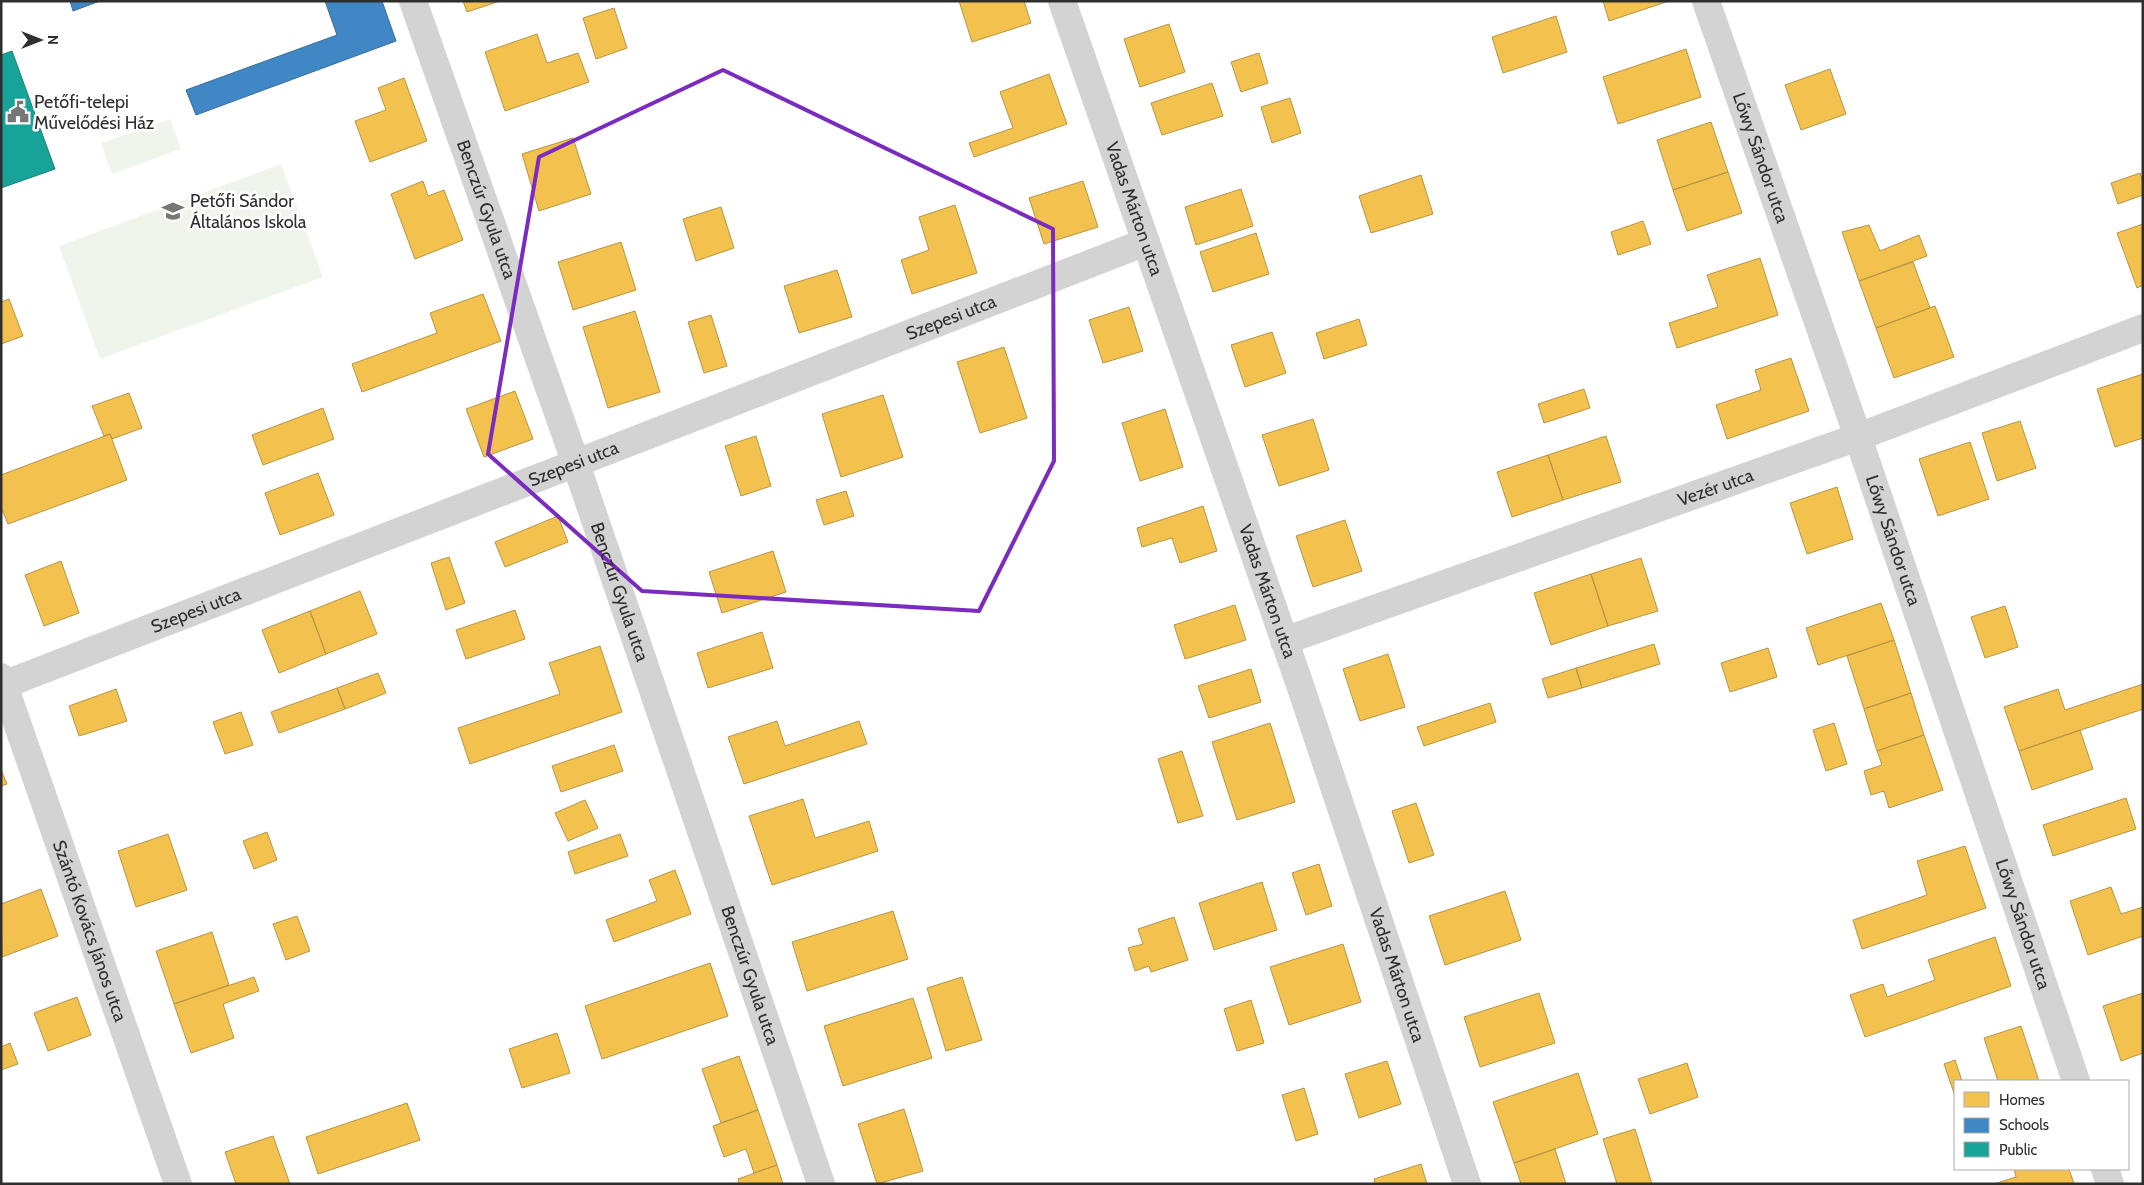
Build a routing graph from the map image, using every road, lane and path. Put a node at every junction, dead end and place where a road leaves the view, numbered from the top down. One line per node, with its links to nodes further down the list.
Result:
1 (413, 1): 7 (street, Benczúr Gyula utca)
2 (1062, 1): 4 (street, Vadas Márton utca)
3 (1706, 1): 6 (street, Lőwy Sándor utca)
4 (1146, 242): 7 (street, Szepesi utca); 8 (street, Vadas Márton utca)
5 (2143, 328): 6 (street, Vezér utca)
6 (1858, 437): 8 (street, Vezér utca); 10 (street, Lőwy Sándor utca)
7 (576, 464): 9 (street, Szepesi utca); 13 (street, Benczúr Gyula utca)
8 (1284, 640): 14 (street, Vadas Márton utca)
9 (2, 683): 12 (street, Szántó Kovács János utca)
10 (2076, 1080)
11 (2105, 1170): 15 (street)
12 (178, 1184)
13 (821, 1184)
14 (1467, 1184)
15 (2110, 1184)

